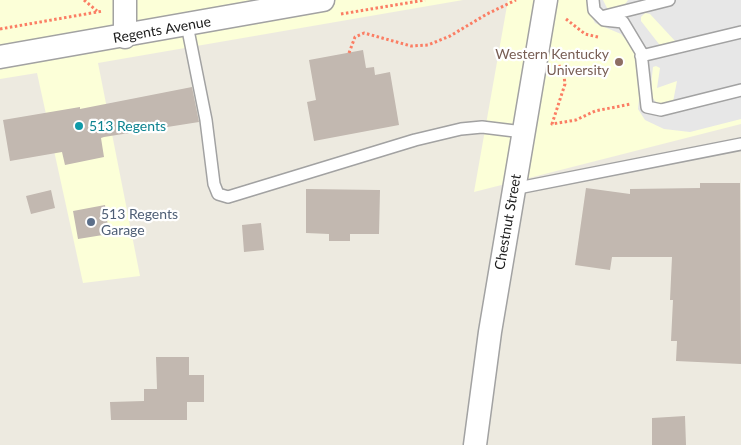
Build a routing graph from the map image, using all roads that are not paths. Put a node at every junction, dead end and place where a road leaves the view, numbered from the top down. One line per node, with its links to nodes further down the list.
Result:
1 (124, 0): 9 (street)
2 (323, 0): 7 (street, Regents Avenue)
3 (546, 0): 13 (street, Chestnut Street)
4 (593, 0): 6 (lane)
5 (669, 0): 6 (lane)
6 (601, 17): 10 (lane)
7 (187, 26): 9 (street, Regents Avenue); 13 (lane)
8 (741, 32): 10 (lane)
9 (125, 37): 11 (street, Regents Avenue)
10 (641, 56): 12 (lane)
11 (0, 57)
12 (741, 90)
13 (523, 132): 15 (street, Chestnut Street)
14 (741, 144): 15 (lane)
15 (513, 189): 16 (street, Chestnut Street)
16 (475, 445)

